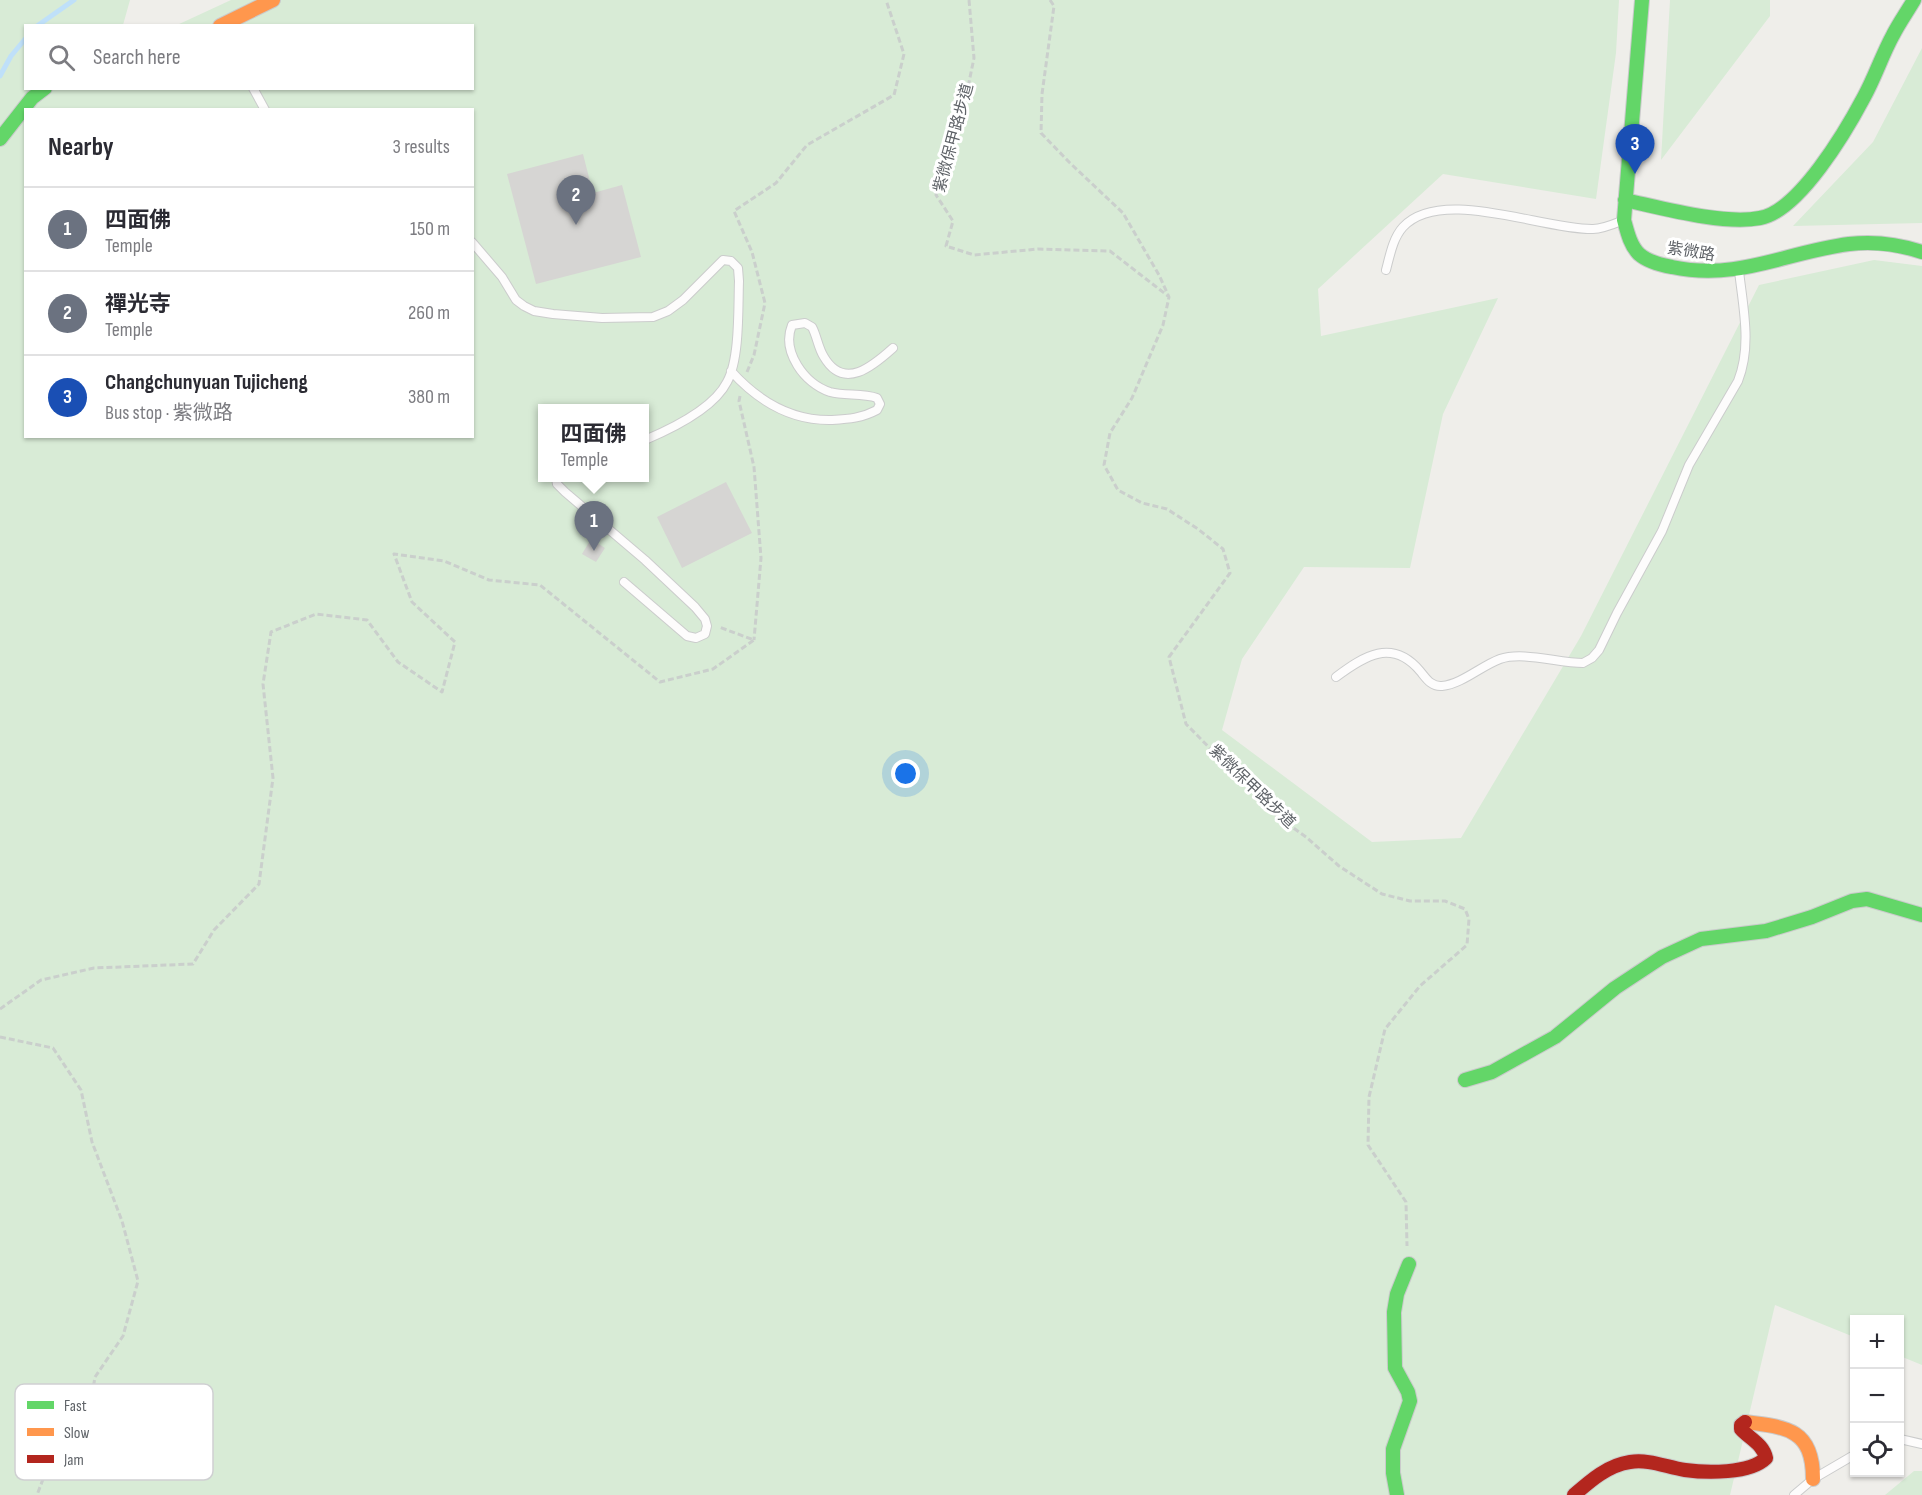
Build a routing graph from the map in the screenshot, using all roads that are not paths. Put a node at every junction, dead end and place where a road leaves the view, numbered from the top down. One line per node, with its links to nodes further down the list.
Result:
1 (273, 0): 4 (street)
2 (1642, 0): 11 (street, 紫微路)
3 (1914, 0): 11 (street)
4 (224, 24)
5 (42, 90): 7 (street)
6 (254, 90): 9 (lane)
7 (24, 108)
8 (24, 108): 10 (street)
9 (264, 108)
10 (0, 138)
11 (1625, 200): 12 (street, 紫微路)
12 (1624, 220): 15 (lane); 16 (street, 紫微路)
13 (474, 244): 18 (lane)
14 (1922, 252): 16 (street, 紫微路)
15 (1386, 270)
16 (1739, 271): 22 (lane)
17 (892, 348): 18 (lane)
18 (731, 371): 19 (lane)
19 (649, 438)
20 (557, 482): 21 (lane)
21 (624, 582)
22 (1336, 678)
23 (1922, 915): 24 (street)
24 (1465, 1080)
25 (1408, 1264): 30 (street)
26 (1904, 1440): 27 (lane)
27 (1922, 1444)
28 (1850, 1457): 29 (lane)
29 (1813, 1479): 31 (street); 32 (lane)
30 (1396, 1495)
31 (1574, 1495)
32 (1794, 1495)

